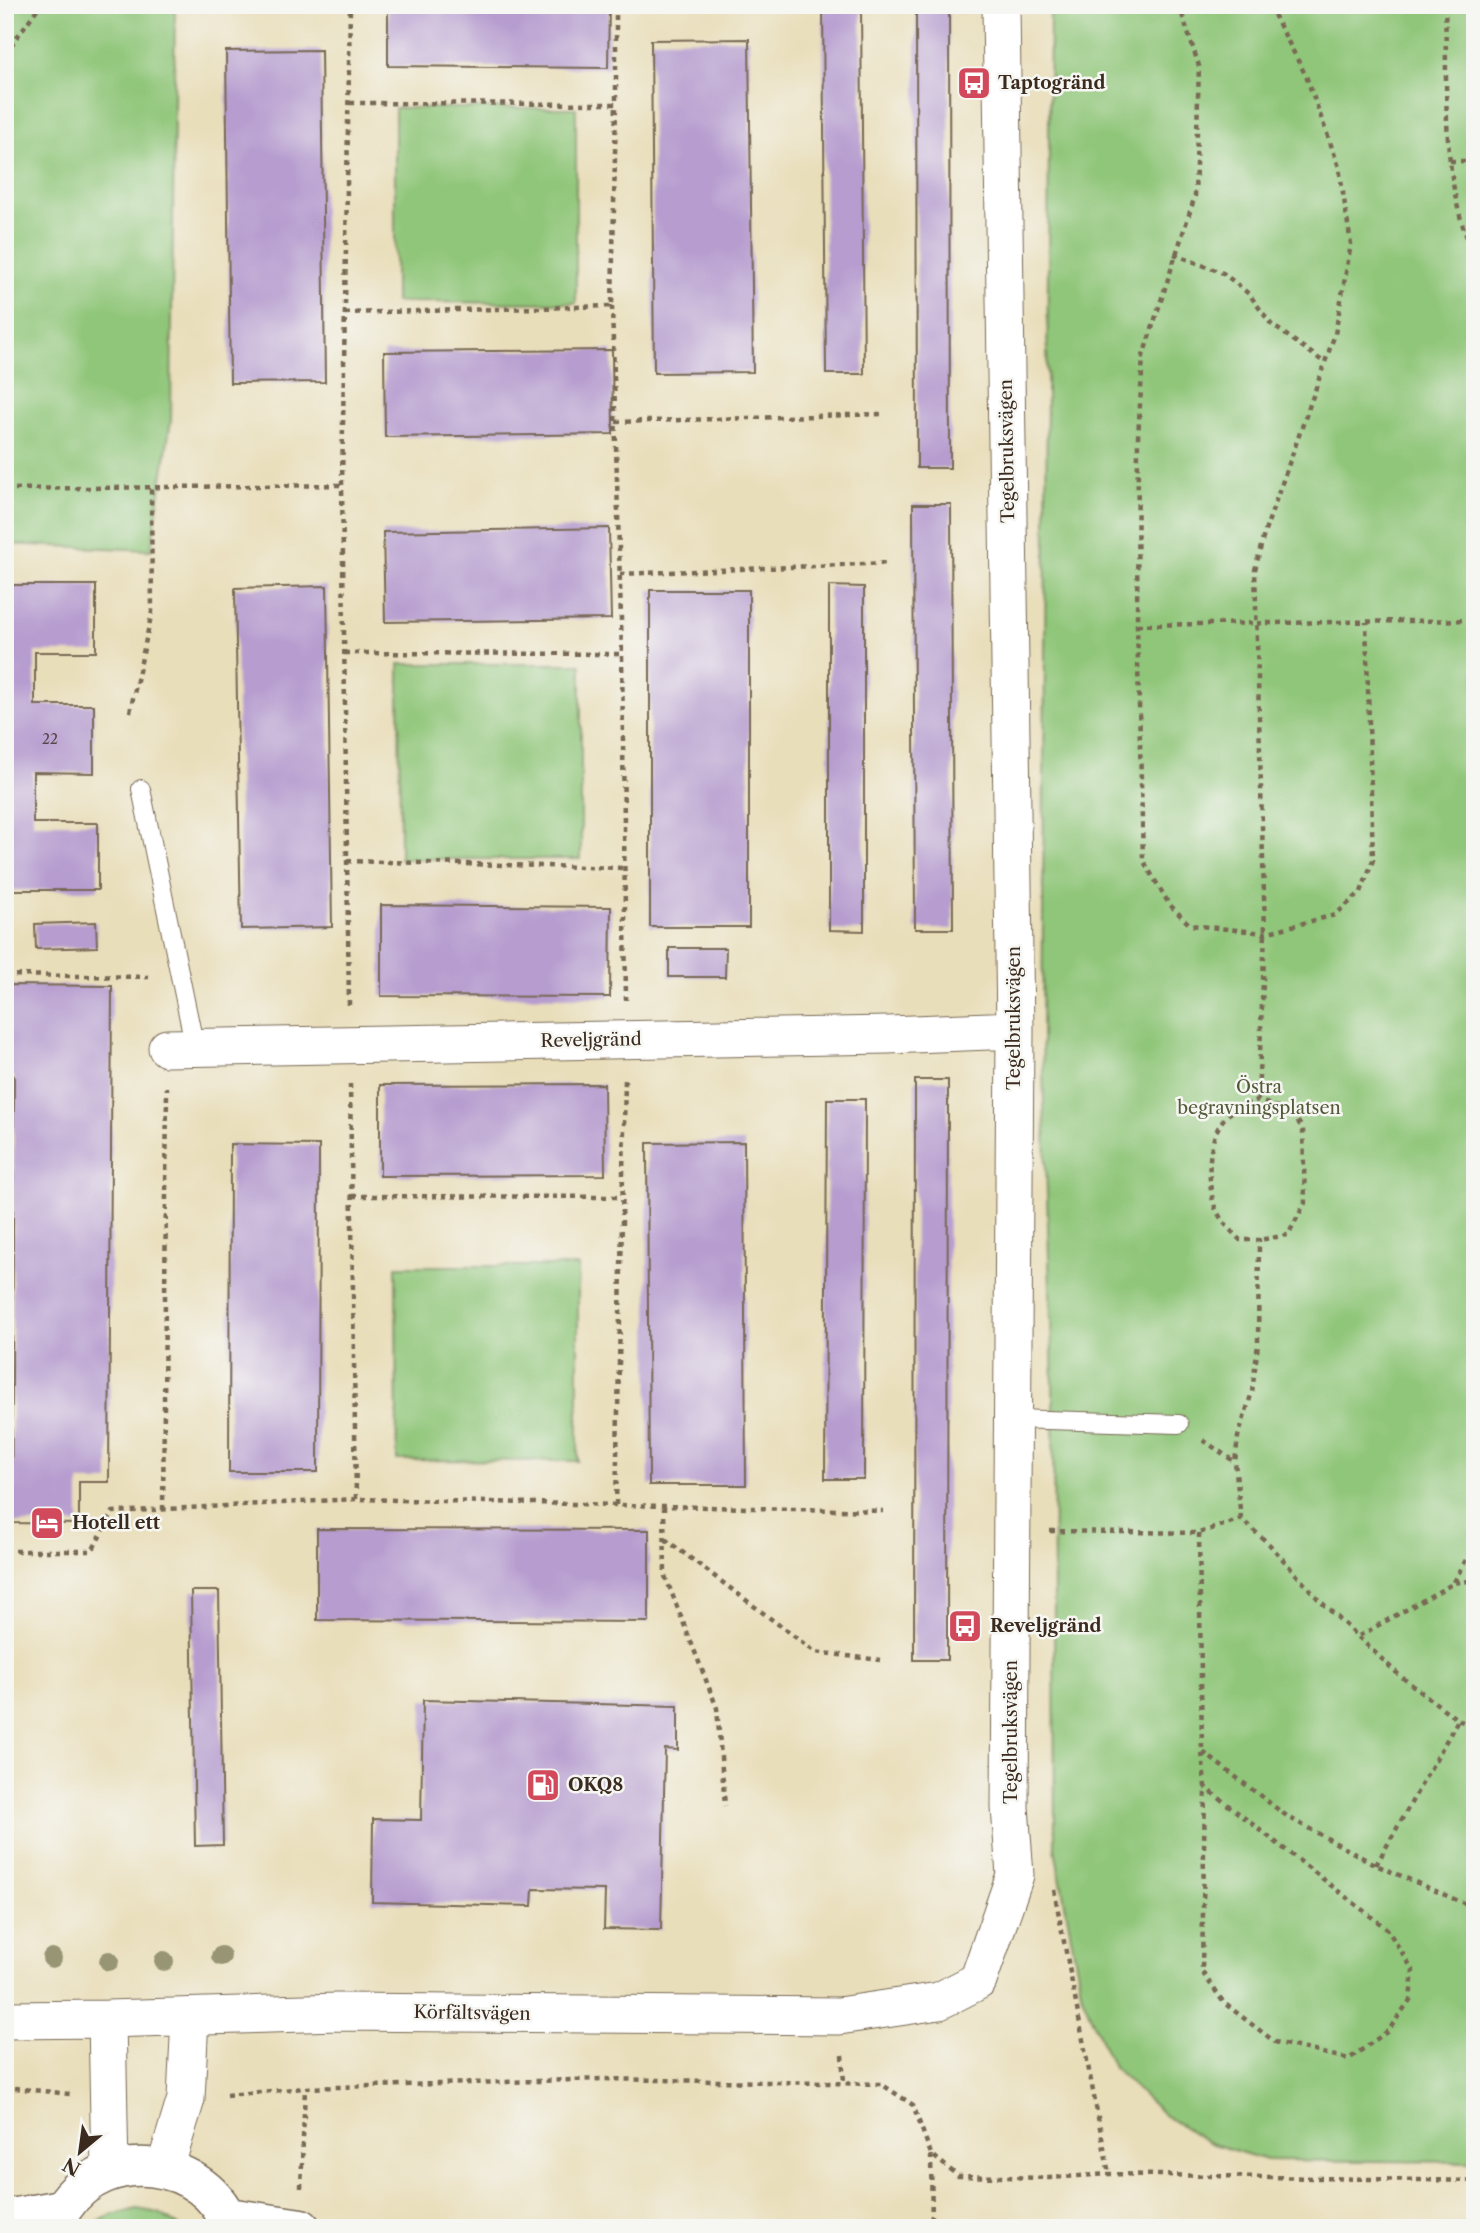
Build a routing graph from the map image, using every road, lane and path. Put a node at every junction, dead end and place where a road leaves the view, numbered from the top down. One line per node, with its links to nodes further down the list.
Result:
1 (40, 5): 8 (path)
2 (349, 5): 9 (path)
3 (616, 5): 10 (path)
4 (1001, 5): 38 (street, Tegelbruksvägen)
5 (1179, 5): 13 (path)
6 (1269, 5): 17 (path)
7 (1445, 5): 11 (path)
8 (5, 54)
9 (348, 103): 10 (path); 16 (path)
10 (616, 104): 15 (path)
11 (1450, 161): 12 (path); 14 (path)
12 (1475, 161)
13 (1174, 254): 17 (path); 27 (path)
14 (1475, 256)
15 (612, 306): 16 (path); 19 (path)
16 (345, 313): 20 (path)
17 (1325, 363): 28 (path)
18 (883, 414): 19 (path)
19 (616, 422): 24 (path)
20 (342, 485): 22 (path); 29 (path)
21 (5, 489): 22 (path)
22 (151, 489): 31 (path)
23 (888, 563): 24 (path)
24 (620, 574): 30 (path)
25 (1475, 620): 26 (path)
26 (1366, 622): 28 (path); 35 (path)
27 (1137, 625): 28 (path); 35 (path)
28 (1254, 625): 35 (path)
29 (344, 653): 30 (path); 33 (path)
30 (622, 654): 34 (path)
31 (130, 712)
32 (141, 789): 41 (lane)
33 (347, 861): 34 (path); 40 (path)
34 (624, 868): 39 (path)
35 (1265, 933): 42 (path)
36 (5, 975): 37 (path)
37 (157, 976)
38 (1015, 1030): 39 (street, Reveljgränd); 46 (street, Tegelbruksvägen)
39 (626, 1040): 40 (street, Reveljgränd); 44 (path)
40 (350, 1045): 41 (street, Reveljgränd); 43 (path)
41 (181, 1048): 52 (path)
42 (1258, 1100): 45 (path); 45 (path)
43 (352, 1196): 44 (path); 49 (path)
44 (622, 1197): 50 (path)
45 (1259, 1240): 48 (path)
46 (1013, 1419): 47 (lane); 72 (street, Tegelbruksvägen)
47 (1179, 1424): 48 (path)
48 (1235, 1462): 54 (path)
49 (356, 1499): 50 (path); 52 (path)
50 (616, 1505): 51 (path)
51 (664, 1506): 53 (path); 57 (path)
52 (163, 1510): 59 (path)
53 (883, 1511)
54 (1241, 1519): 56 (path); 62 (path)
55 (1044, 1531): 56 (path)
56 (1199, 1533): 66 (path)
57 (664, 1538): 63 (path); 68 (path)
58 (1475, 1543): 61 (path)
59 (5, 1551)
60 (1475, 1580): 61 (path)
61 (1454, 1583): 62 (path)
62 (1359, 1636): 64 (path)
63 (880, 1660)
64 (1458, 1720): 65 (path); 69 (path)
65 (1475, 1727)
66 (1202, 1751): 67 (path); 69 (path)
67 (1205, 1787): 67 (path)
68 (725, 1806)
69 (1376, 1866): 71 (path)
70 (1053, 1888): 83 (path)
71 (1475, 1908)
72 (939, 2001): 73 (street, Körfältsvägen)
73 (190, 2017): 74 (street, Körfältsvägen); 79 (street)
74 (107, 2019): 75 (street, Körfältsvägen); 78 (street)
75 (5, 2020)
76 (5, 2087): 78 (path)
77 (305, 2088): 79 (path); 80 (path); 88 (path)
78 (108, 2099): 82 (street)
79 (186, 2099): 81 (street)
80 (931, 2154): 83 (path); 89 (path)
81 (165, 2168): 82 (main road); 87 (main road)
82 (110, 2172): 85 (main road)
83 (1109, 2174): 84 (path)
84 (1475, 2181)
85 (59, 2218): 86 (main road)
86 (5, 2219)
87 (229, 2223): 88 (main road)
88 (301, 2228)
89 (932, 2228)

